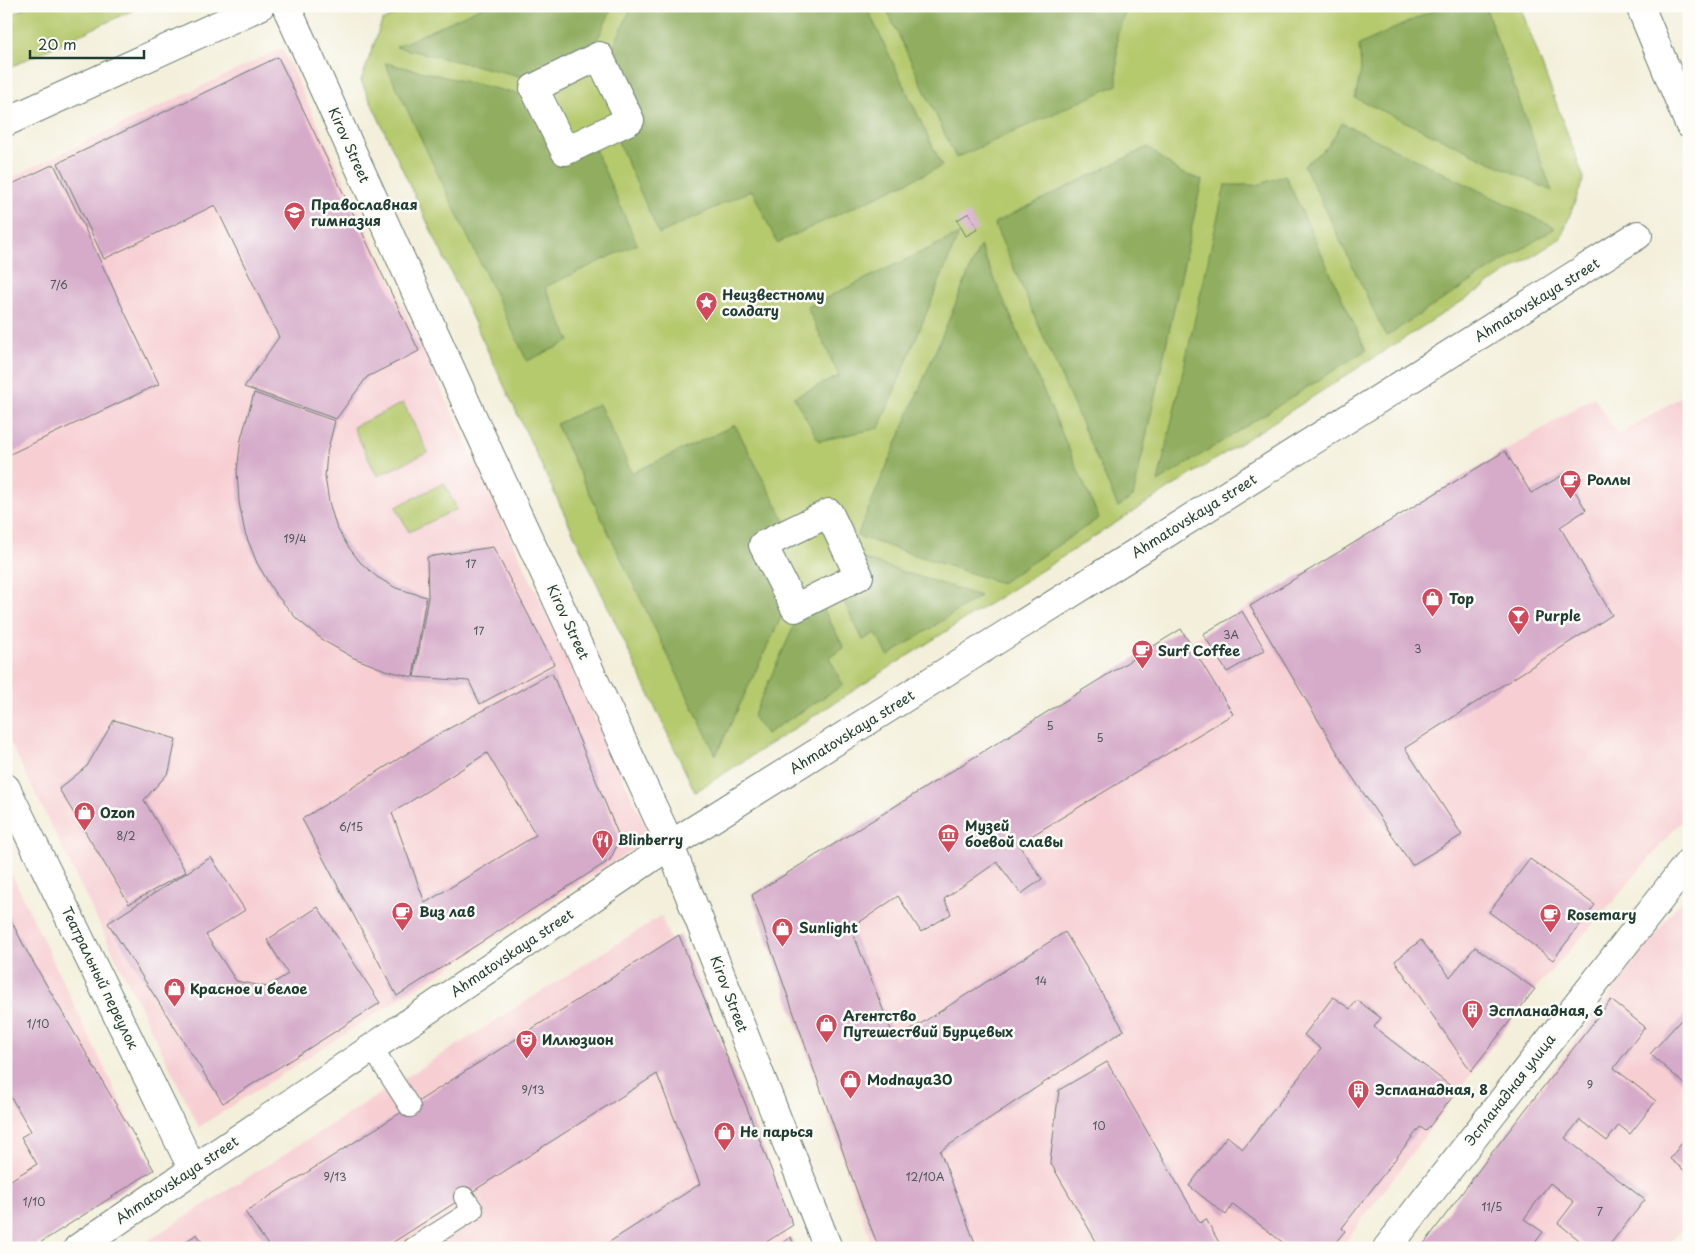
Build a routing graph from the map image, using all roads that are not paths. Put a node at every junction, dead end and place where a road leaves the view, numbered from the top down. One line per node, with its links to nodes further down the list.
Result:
1 (260, 6): 4 (street)
2 (286, 6): 8 (street, Kirov Street)
3 (1640, 6): 5 (street)
4 (6, 122)
5 (1689, 124)
6 (1638, 236): 8 (street, Ahmatovskaya street)
7 (6, 788): 12 (street, Театральный переулок)
8 (670, 845): 10 (street, Ahmatovskaya street); 16 (street, Kirov Street)
9 (1689, 862): 17 (street, Эспланадная улица)
10 (372, 1048): 11 (lane); 12 (street, Ahmatovskaya street)
11 (410, 1107)
12 (192, 1170): 14 (street, Ahmatovskaya street)
13 (464, 1197): 15 (lane)
14 (78, 1248)
15 (413, 1248)
16 (828, 1248)
17 (1386, 1248)

